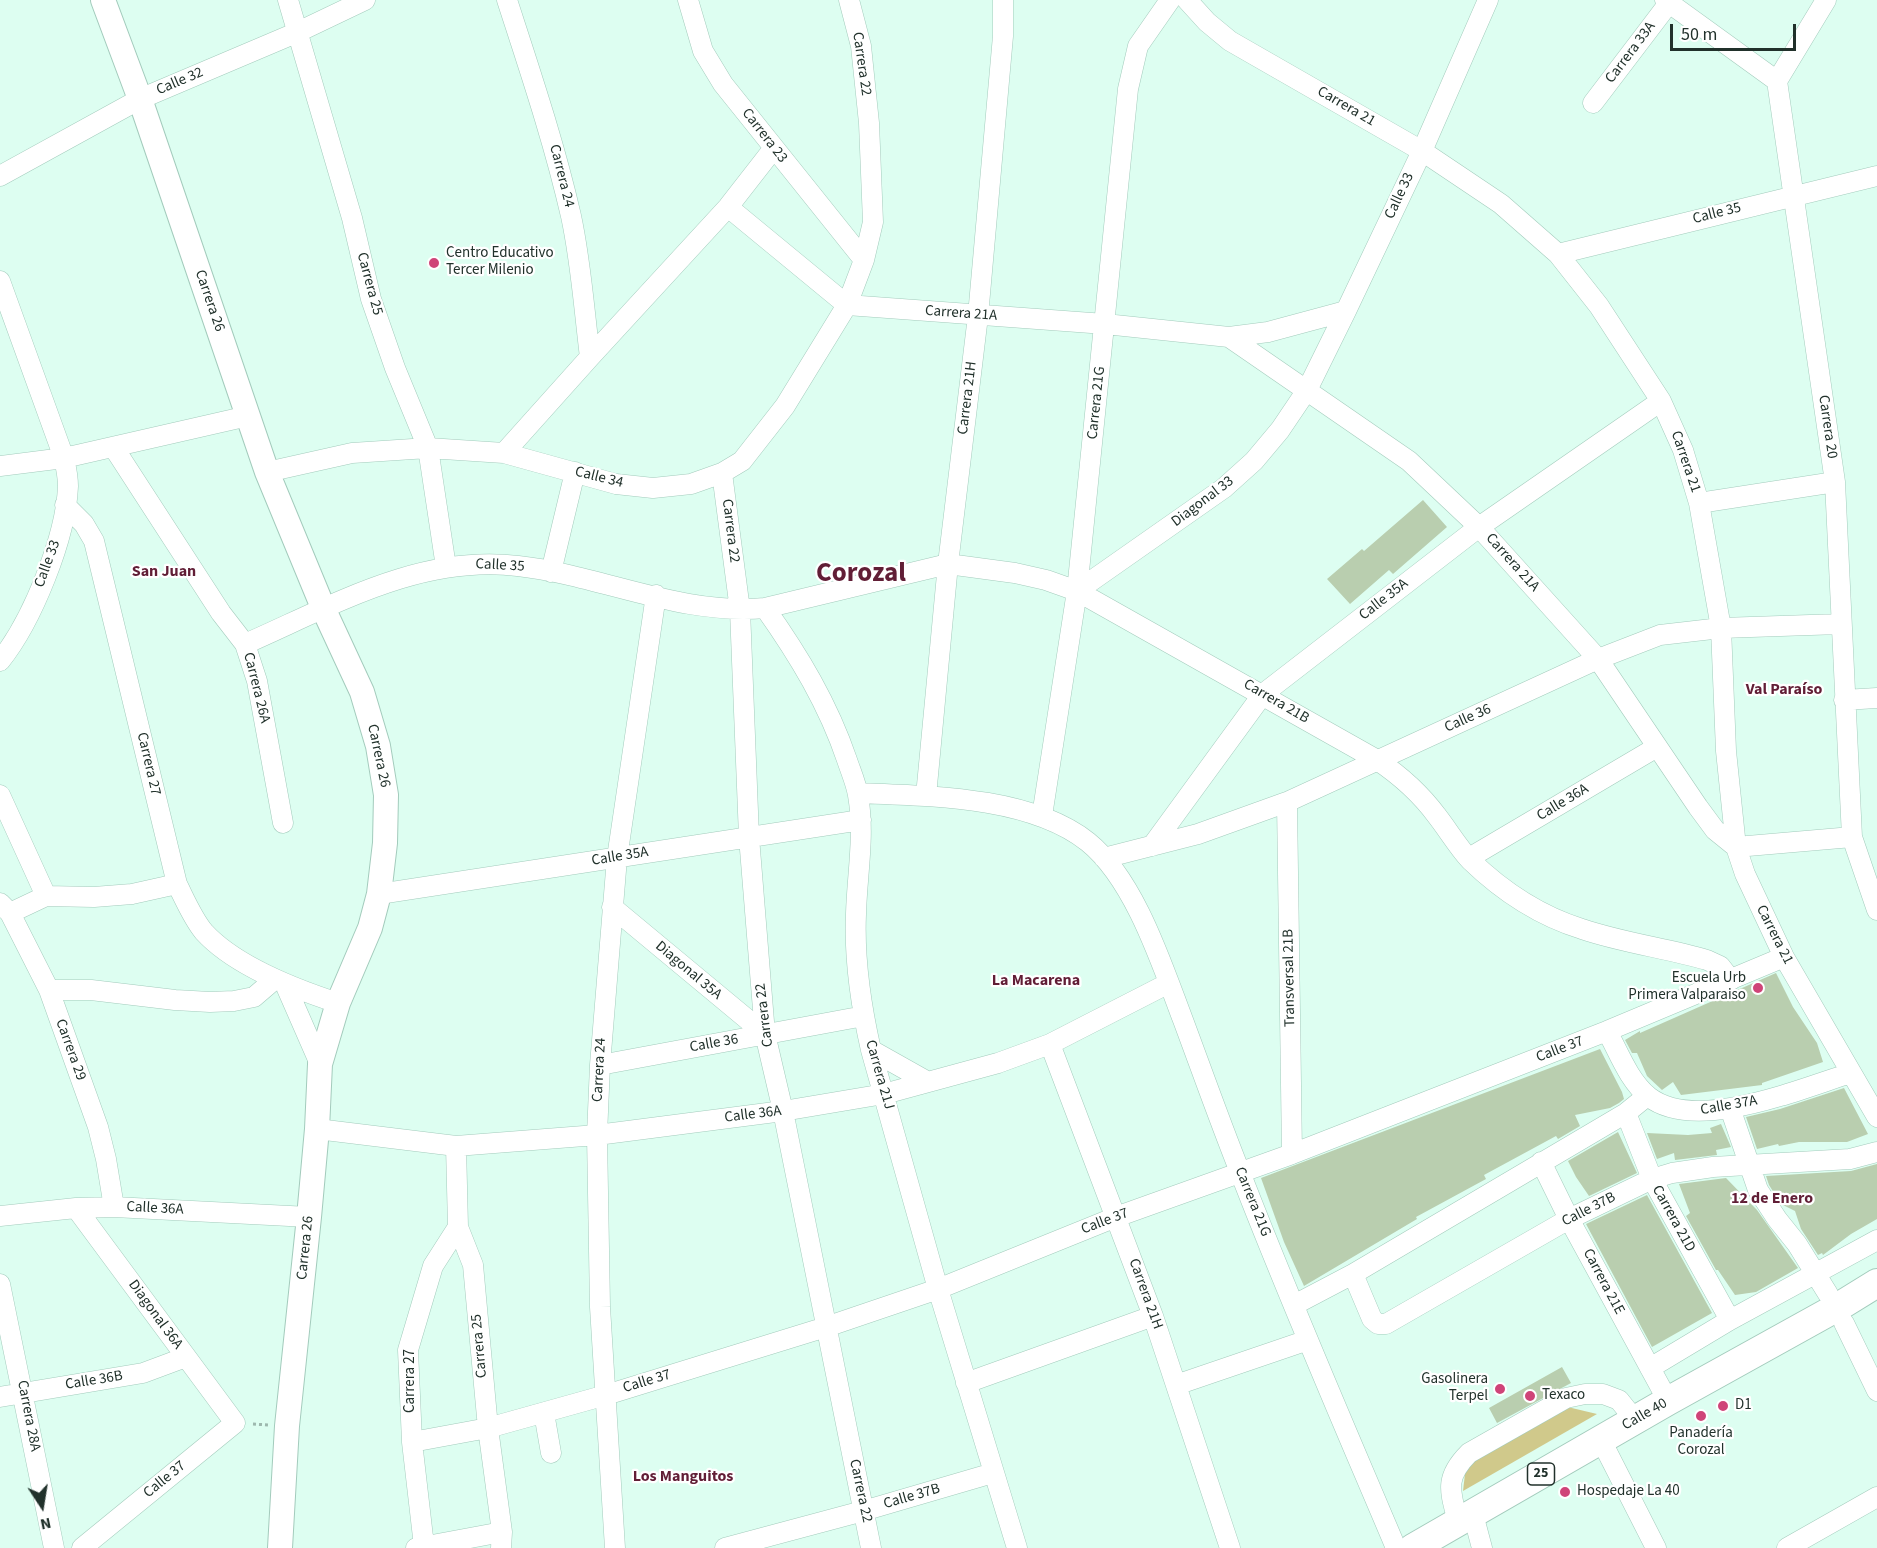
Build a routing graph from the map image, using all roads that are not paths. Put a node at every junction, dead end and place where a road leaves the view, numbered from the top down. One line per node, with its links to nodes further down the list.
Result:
1 (103, 0): 15 (main road, Carrera 26)
2 (288, 0): 13 (street, Carrera 25)
3 (365, 0): 13 (street, Calle 32)
4 (507, 0): 31 (street, Carrera 24)
5 (688, 0): 17 (street, Carrera 23)
6 (849, 0): 24 (street, Carrera 22)
7 (1003, 0): 28 (street, Carrera 21H)
8 (1170, 0): 29 (street, Carrera 21G)
9 (1187, 0): 18 (street, Carrera 21)
10 (1488, 0): 18 (street, Calle 33)
11 (1826, 0): 14 (street)
12 (1667, 2): 14 (street); 16 (street, Carrera 33A)
13 (298, 32): 15 (street, Calle 32); 36 (street, Carrera 25)
14 (1776, 81): 21 (street, Carrera 20)
15 (140, 99): 19 (street, Calle 32); 34 (main road, Carrera 26)
16 (1593, 103)
17 (774, 148): 22 (street); 24 (street, Carrera 23)
18 (1422, 151): 23 (street, Carrera 21); 27 (street, Calle 33)
19 (0, 176)
20 (1877, 176): 21 (street, Calle 35)
21 (1793, 196): 23 (street, Calle 35); 43 (street, Carrera 20)
22 (728, 207): 26 (street); 31 (street)
23 (1558, 254): 33 (street, Carrera 21)
24 (864, 260): 26 (street, Carrera 22)
25 (0, 280): 38 (street)
26 (847, 305): 28 (street, Carrera 21A); 42 (street, Calle 34)
27 (1346, 311): 30 (street, Carrera 21A); 32 (street, Calle 33)
28 (978, 316): 29 (street, Carrera 21A); 47 (street, Carrera 21H)
29 (1105, 324): 30 (street, Carrera 21A); 50 (street, Carrera 21G)
30 (1229, 338): 32 (street, Carrera 21A)
31 (590, 357): 37 (street)
32 (1307, 390): 46 (street, Carrera 21A); 50 (street, Diagonal 33)
33 (1661, 401): 44 (street, Carrera 21); 46 (street, Calle 35A)
34 (248, 416): 35 (street); 40 (main road, Carrera 26)
35 (114, 448): 38 (street); 57 (street, Carrera 26A)
36 (428, 448): 37 (street, Calle 34); 40 (street, Calle 34); 48 (street, Carrera 25)
37 (504, 453): 41 (street, Calle 34)
38 (64, 458): 39 (street); 45 (street, Calle 33)
39 (1, 467)
40 (267, 472): 53 (main road, Carrera 26)
41 (575, 472): 42 (street, Calle 34); 49 (street)
42 (722, 473): 54 (street, Carrera 22)
43 (1835, 482): 44 (street); 55 (street, Carrera 20)
44 (1699, 503): 56 (street, Carrera 21)
45 (66, 506): 59 (street, Calle 33); 79 (street, Carrera 27)
46 (1479, 527): 58 (street, Carrera 21A); 60 (street, Calle 35A)
47 (948, 564): 50 (street, Carrera 21B); 52 (street, Carrera 21B); 67 (street, Carrera 21H)
48 (446, 567): 49 (street, Calle 35); 53 (street, Calle 35)
49 (551, 572): 51 (street, Calle 35)
50 (1077, 591): 60 (street, Carrera 21B); 69 (street, Carrera 21G)
51 (656, 596): 54 (street, Calle 35); 76 (street, Carrera 24)
52 (765, 608): 54 (street, Calle 35); 65 (street, Carrera 21J)
53 (324, 610): 57 (street, Calle 35); 80 (main road, Carrera 26)
54 (740, 610): 72 (street, Carrera 22)
55 (1840, 624): 56 (street, Calle 36); 62 (street, Carrera 20)
56 (1722, 628): 58 (street, Calle 36); 75 (street, Carrera 21)
57 (245, 645): 71 (street, Carrera 26A)
58 (1598, 659): 63 (street, Carrera 21A); 64 (street, Calle 36)
59 (0, 661)
60 (1263, 694): 64 (street, Carrera 21B); 74 (street, Calle 35A)
61 (1877, 698): 62 (street)
62 (1844, 700): 73 (street, Carrera 20)
63 (1658, 747): 75 (street, Carrera 21A); 78 (street, Calle 36A)
64 (1377, 760): 68 (street, Calle 36); 78 (street, Carrera 21B)
65 (858, 793): 67 (street); 70 (street, Carrera 21J)
66 (0, 795): 81 (street)
67 (926, 796): 69 (street)
68 (1287, 802): 74 (street, Calle 36); 110 (street, Transversal 21B)
69 (1042, 816): 77 (street)
70 (861, 820): 72 (street, Calle 35A); 91 (street, Carrera 21J)
71 (284, 823)
72 (749, 837): 76 (street, Calle 35A); 93 (street, Carrera 22)
73 (1852, 837): 75 (street); 84 (street, Carrera 20)
74 (1152, 846): 77 (street, Calle 36)
75 (1736, 847): 85 (street, Carrera 21)
76 (617, 858): 80 (street, Calle 35A); 82 (street, Carrera 24)
77 (1104, 858): 88 (street, Carrera 21G)
78 (1469, 858): 86 (street, Carrera 21B)
79 (177, 884): 81 (street); 87 (street, Carrera 27)
80 (379, 894): 90 (main road, Carrera 26)
81 (45, 897): 83 (street)
82 (612, 907): 93 (street, Diagonal 35A); 97 (street, Carrera 24)
83 (5, 908): 89 (street, Carrera 29)
84 (1877, 910)
85 (1784, 957): 86 (street, Calle 37); 98 (street, Carrera 21)
86 (1731, 980): 92 (street, Calle 37)
87 (280, 981): 89 (street); 90 (street, Carrera 27); 96 (street)
88 (1169, 983): 94 (street, Calle 36A); 113 (street, Carrera 21G)
89 (49, 990): 115 (street, Carrera 29)
90 (338, 1003): 96 (main road, Carrera 26)
91 (864, 1016): 93 (street, Calle 36); 95 (street, Carrera 21J)
92 (1608, 1031): 101 (street, Calle 37A); 110 (street, Calle 37)
93 (765, 1034): 97 (street, Calle 36); 103 (street, Carrera 22)
94 (1050, 1044): 99 (street, Calle 36A); 119 (street, Carrera 21H)
95 (871, 1050): 99 (street); 100 (street, Carrera 21J)
96 (320, 1064): 106 (main road, Carrera 26)
97 (600, 1065): 107 (street, Carrera 24)
98 (1851, 1073): 102 (street, Calle 37A); 105 (street, Carrera 21)
99 (928, 1082): 100 (street, Calle 36A)
100 (884, 1094): 103 (street, Calle 36A); 127 (street, Carrera 21J)
101 (1647, 1096): 102 (street, Calle 37A); 104 (street)
102 (1730, 1108): 112 (street)
103 (783, 1111): 107 (street, Calle 36A); 133 (street, Carrera 22)
104 (1626, 1113): 111 (street); 114 (street, Carrera 21D)
105 (1877, 1118)
106 (317, 1130): 108 (street, Calle 36A); 118 (main road, Carrera 26)
107 (597, 1135): 108 (street, Calle 36A); 141 (street, Carrera 24)
108 (456, 1146): 121 (street, Carrera 25)
109 (1877, 1152): 112 (street, Calle 37B)
110 (1292, 1154): 113 (street, Calle 37)
111 (1541, 1162): 120 (street, Carrera 21E); 124 (street)
112 (1748, 1164): 114 (street, Calle 37B); 123 (street)
113 (1240, 1173): 119 (street, Calle 37); 129 (street, Carrera 21G)
114 (1652, 1179): 120 (street, Calle 37B); 131 (street, Carrera 21D)
115 (114, 1207): 116 (street, Calle 36A); 118 (street, Calle 36A)
116 (76, 1208): 117 (street, Calle 36A); 135 (street, Diagonal 36A)
117 (0, 1216)
118 (309, 1217): 159 (main road, Carrera 26)
119 (1116, 1217): 127 (street, Calle 37); 130 (street, Carrera 21H)
120 (1569, 1220): 124 (street, Calle 37B); 136 (street, Carrera 21E)
121 (458, 1227): 147 (street, Carrera 25); 149 (street, Carrera 27)
122 (1877, 1240): 123 (street)
123 (1815, 1272): 128 (street); 131 (street)
124 (1353, 1274): 129 (street)
125 (1877, 1283): 143 (highway, Calle 40 / 25)
126 (0, 1284): 140 (street, Carrera 28A)
127 (938, 1289): 133 (street, Calle 37); 137 (street, Carrera 21J)
128 (1828, 1294)
129 (1294, 1305): 134 (street, Carrera 21G)
130 (1153, 1316): 137 (street); 138 (street, Carrera 21H)
131 (1730, 1320): 136 (street)
132 (1844, 1323): 139 (street)
133 (826, 1327): 141 (street, Calle 37); 153 (street, Carrera 22)
134 (1308, 1340): 138 (street); 165 (street, Carrera 21G)
135 (186, 1357): 140 (street, Calle 36B); 146 (street, Diagonal 36A)
136 (1650, 1368): 143 (street, Carrera 21E)
137 (966, 1383): 151 (street, Carrera 21J)
138 (1176, 1385): 164 (street, Carrera 21H)
139 (1877, 1391)
140 (24, 1393): 142 (street, Calle 36B); 157 (street, Carrera 28A)
141 (606, 1395): 144 (street, Calle 37); 160 (street, Carrera 24)
142 (0, 1396)
143 (1668, 1401): 145 (highway, Calle 40 / 25)
144 (544, 1413): 147 (street, Calle 37); 150 (street)
145 (1635, 1420): 148 (highway, Calle 40 / 25); 154 (street)
146 (235, 1423): 158 (street, Calle 37)
147 (488, 1428): 149 (street, Calle 37); 155 (street, Carrera 25)
148 (1601, 1440): 154 (highway, Calle 40 / 25); 168 (street)
149 (412, 1442): 156 (street, Carrera 27)
150 (551, 1454)
151 (993, 1473): 153 (street, Calle 37B); 163 (street, Carrera 21J)
152 (1877, 1497): 169 (street)
153 (863, 1512): 161 (street, Calle 37B); 162 (street, Carrera 22)
154 (1465, 1518): 166 (highway, Calle 40 / 25); 167 (street)
155 (502, 1540): 156 (street)
156 (420, 1547)
157 (54, 1548)
158 (82, 1548)
159 (280, 1548)
160 (615, 1548)
161 (725, 1548)
162 (872, 1548)
163 (1017, 1548)
164 (1230, 1548)
165 (1396, 1548)
166 (1413, 1548)
167 (1482, 1548)
168 (1656, 1548)
169 (1787, 1548)

